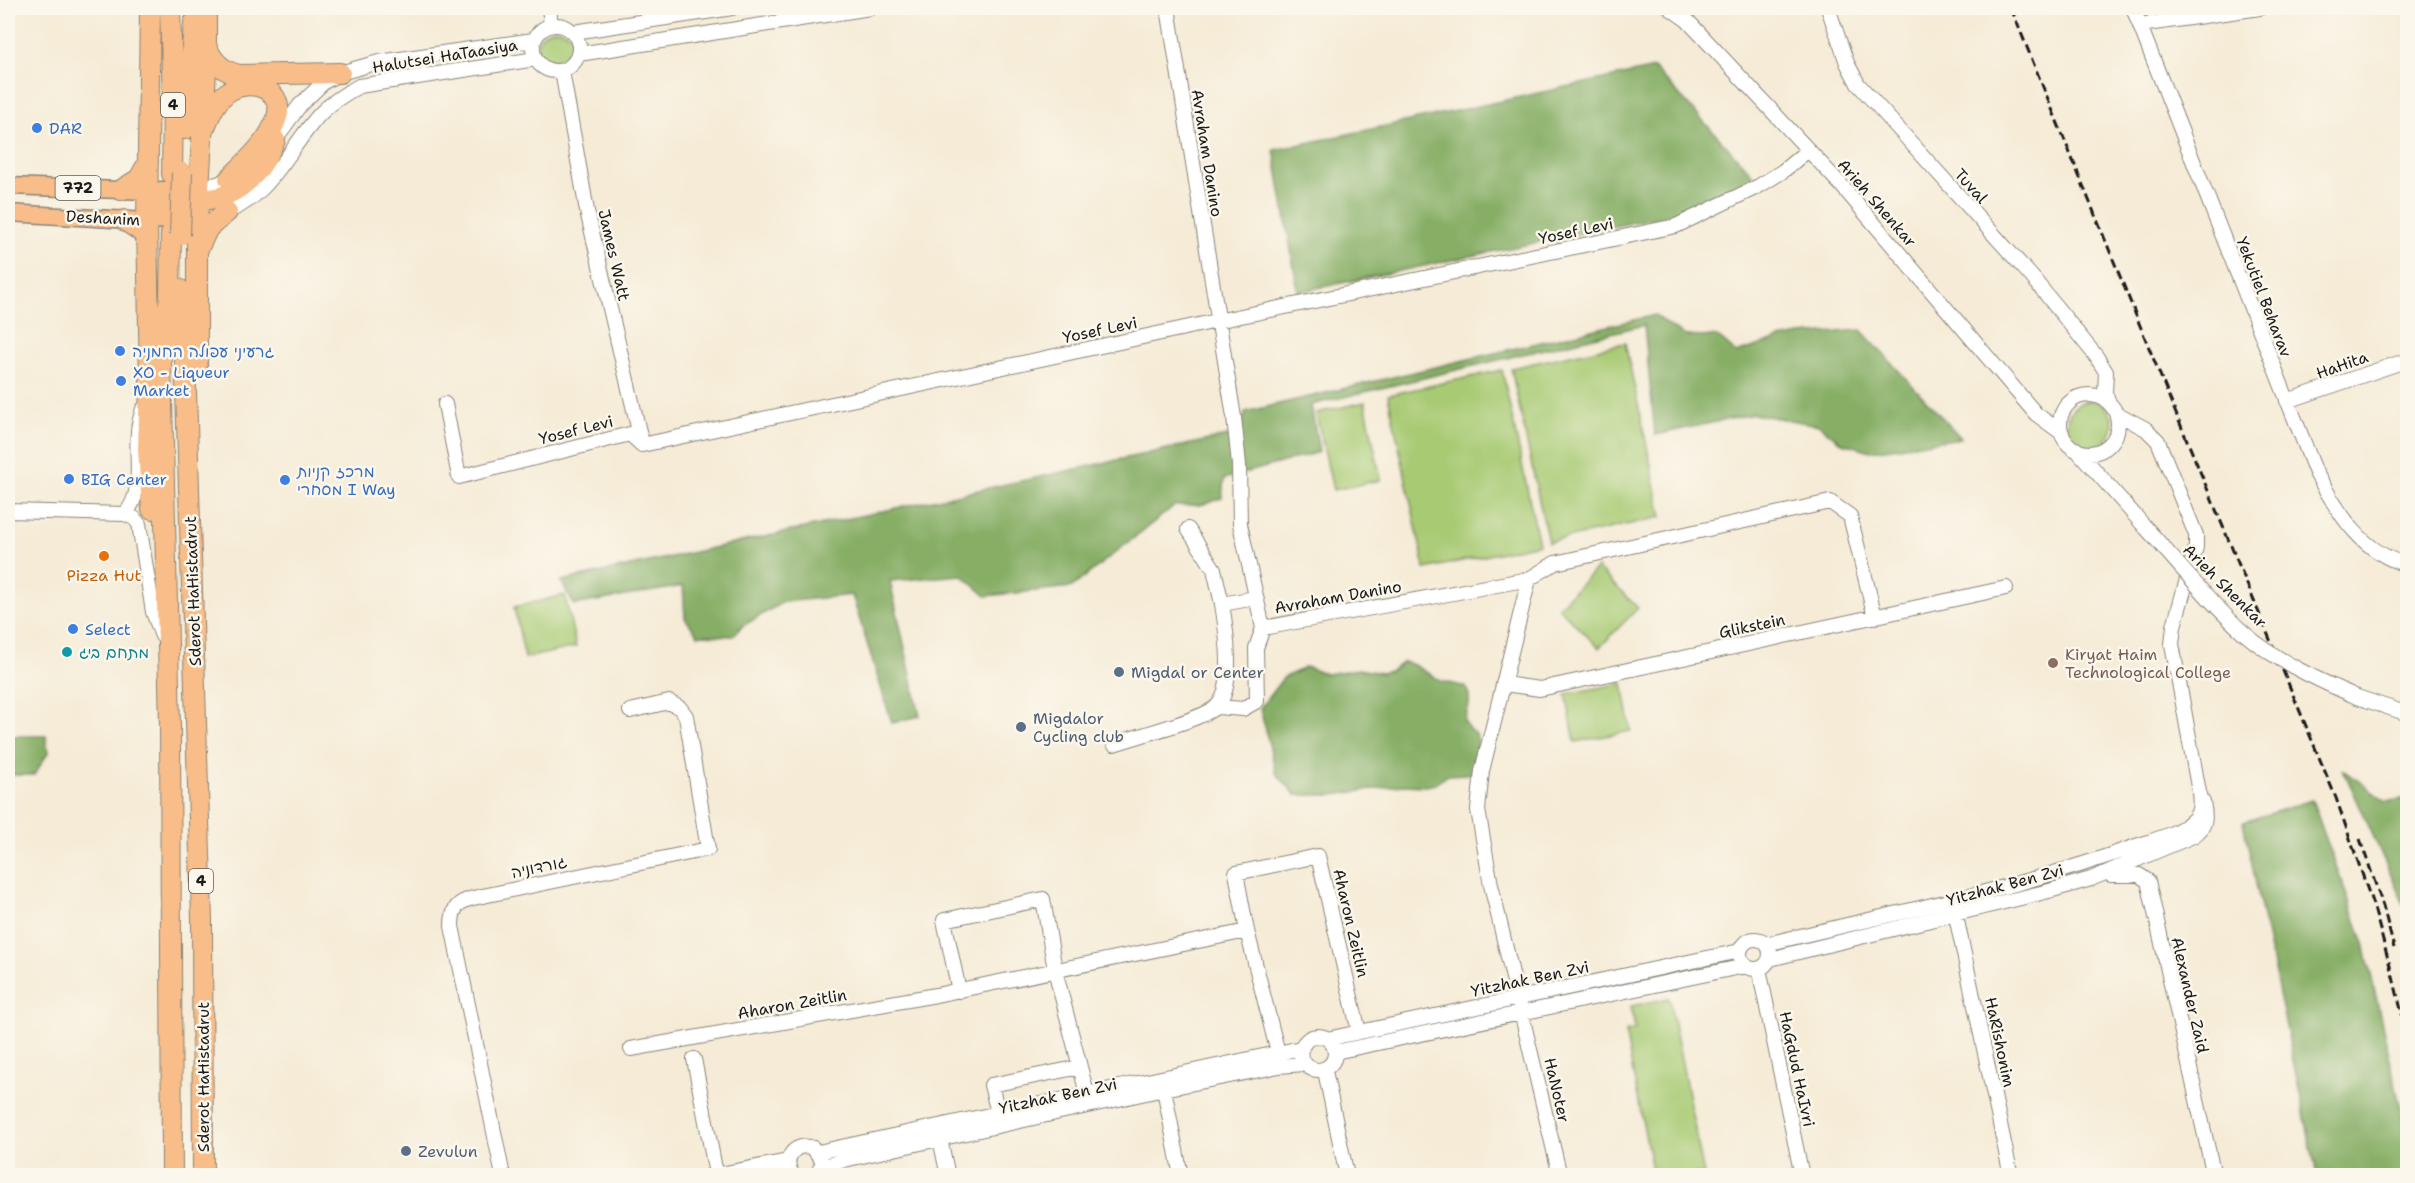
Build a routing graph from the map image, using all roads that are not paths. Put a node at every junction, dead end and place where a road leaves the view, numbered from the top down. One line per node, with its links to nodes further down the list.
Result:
1 (150, 8): 26 (highway)
2 (170, 8): 70 (highway, Sderot HaHistadrut / 4)
3 (195, 8): 18 (highway, Sderot HaHistadrut / 4)
4 (206, 8): 18 (highway)
5 (549, 8): 14 (street)
6 (732, 8): 16 (street)
7 (870, 8): 19 (street)
8 (1168, 8): 38 (street, Avraham Danino)
9 (1670, 8): 13 (street, Arieh Shenkar)
10 (1828, 8): 40 (street, Tuval)
11 (2133, 8): 15 (street, Yekutiel Beharav)
12 (2260, 8): 15 (street)
13 (1684, 14): 25 (street, Arieh Shenkar)
14 (551, 25): 16 (street); 17 (street, Halutsei HaTaasiya)
15 (2140, 25): 43 (street, Yekutiel Beharav)
16 (574, 32): 19 (street)
17 (534, 40): 20 (street, Halutsei HaTaasiya); 22 (street, Halutsei HaTaasiya)
18 (200, 41): 22 (highway); 23 (highway); 59 (highway, Sderot HaHistadrut / 4, bridge)
19 (579, 54): 21 (street)
20 (536, 59): 21 (street, Halutsei HaTaasiya); 32 (street, Halutsei HaTaasiya)
21 (562, 71): 51 (street, James Watt)
22 (340, 73): 24 (street, Halutsei HaTaasiya)
23 (202, 135): 27 (highway); 31 (highway)
24 (275, 140): 27 (street, Halutsei HaTaasiya); 31 (highway)
25 (1808, 150): 38 (street, Yosef Levi); 47 (street, Arieh Shenkar)
26 (148, 163): 29 (highway); 30 (highway)
27 (229, 179): 31 (street, Halutsei HaTaasiya)
28 (8, 186): 29 (main road, Deshanim / 772)
29 (121, 190): 30 (main road, Deshanim / 772)
30 (148, 191): 31 (main road, Deshanim / 772); 35 (highway)
31 (198, 202): 32 (street, Halutsei HaTaasiya); 35 (highway); 37 (highway)
32 (227, 212): 37 (highway)
33 (8, 213): 34 (main road, Deshanim / 772)
34 (124, 220): 35 (main road, Deshanim / 772); 36 (highway)
35 (147, 221): 36 (highway)
36 (147, 242): 41 (highway)
37 (197, 253): 59 (highway)
38 (1217, 321): 51 (street, Yosef Levi); 61 (street, Avraham Danino)
39 (2408, 360): 43 (street, HaHita)
40 (2106, 377): 42 (street); 45 (street, Tuval)
41 (150, 382): 55 (street); 65 (highway)
42 (2087, 395): 45 (street); 46 (street)
43 (2287, 401): 57 (street, Yekutiel Beharav)
44 (445, 404): 51 (street, Yosef Levi)
45 (2112, 407): 48 (street, Yitzhak Ben Zvi); 50 (street)
46 (2062, 413): 47 (street); 49 (street)
47 (2036, 414): 49 (street, Arieh Shenkar)
48 (2146, 429): 50 (street); 72 (street, Yitzhak Ben Zvi)
49 (2062, 434): 52 (street)
50 (2112, 441): 52 (street); 53 (street)
51 (642, 445)
52 (2076, 450): 53 (street, Arieh Shenkar)
53 (2106, 483): 69 (street, Arieh Shenkar, bridge)
54 (8, 511): 55 (street)
55 (125, 514): 65 (street)
56 (1188, 530): 62 (street)
57 (2408, 565)
58 (1529, 579): 63 (street); 64 (street, Avraham Danino); 66 (street)
59 (193, 587): 103 (highway, Sderot HaHistadrut / 4)
60 (2006, 588): 63 (street, Glikstein)
61 (1255, 598): 62 (street); 64 (street, Avraham Danino)
62 (1222, 604): 67 (street)
63 (1875, 617): 66 (street, Glikstein)
64 (1263, 628): 67 (street)
65 (162, 636): 70 (highway)
66 (1504, 684): 82 (street)
67 (1217, 707): 71 (street)
68 (630, 711): 104 (street, גורדוניה)
69 (2408, 714)
70 (170, 725): 102 (highway, Sderot HaHistadrut / 4)
71 (1114, 744)
72 (2199, 792): 73 (street, Yitzhak Ben Zvi); 76 (street, Yitzhak Ben Zvi)
73 (2091, 879): 74 (street, Yitzhak Ben Zvi); 112 (street, Alexander Zaid)
74 (1956, 916): 78 (street, Yitzhak Ben Zvi); 111 (street, HaRishonim)
75 (1248, 931): 80 (street, Aharon Zeitlin); 84 (street, Aharon Zeitlin); 89 (street, Aharon Zeitlin)
76 (1767, 944): 77 (street); 78 (street)
77 (1740, 951): 79 (street); 82 (street, Yitzhak Ben Zvi)
78 (1770, 959): 79 (street)
79 (1752, 968): 83 (street, Yitzhak Ben Zvi); 110 (street, HaGdud HaIvri)
80 (1055, 970): 81 (street, Aharon Zeitlin); 81 (street); 92 (street)
81 (959, 991): 87 (street, Aharon Zeitlin)
82 (1519, 998): 83 (street); 84 (street, Yitzhak Ben Zvi)
83 (1523, 1012): 88 (street, Yitzhak Ben Zvi); 109 (street, HaNoter)
84 (1359, 1032): 85 (street, Yitzhak Ben Zvi)
85 (1327, 1039): 86 (street); 88 (street)
86 (1301, 1048): 89 (street, Yitzhak Ben Zvi); 91 (street)
87 (631, 1049)
88 (1335, 1052): 93 (street)
89 (1278, 1053): 95 (street, Yitzhak Ben Zvi)
90 (694, 1059): 101 (street)
91 (1304, 1064): 93 (street); 94 (street, Yitzhak Ben Zvi)
92 (1080, 1067): 95 (street); 96 (street)
93 (1325, 1071): 108 (street)
94 (1164, 1089): 97 (street, Yitzhak Ben Zvi); 107 (street)
95 (1086, 1094): 96 (street, Yitzhak Ben Zvi)
96 (998, 1113): 98 (street, Yitzhak Ben Zvi)
97 (940, 1139): 100 (street, Yitzhak Ben Zvi); 106 (street)
98 (818, 1152): 99 (street, Yitzhak Ben Zvi); 100 (street)
99 (791, 1169): 101 (street); 105 (street)
100 (818, 1172)
101 (713, 1175)
102 (172, 1176)
103 (203, 1176)
104 (503, 1176)
105 (772, 1176)
106 (948, 1176)
107 (1181, 1176)
108 (1347, 1176)
109 (1560, 1176)
110 (1802, 1176)
111 (2011, 1176)
112 (2214, 1176)

